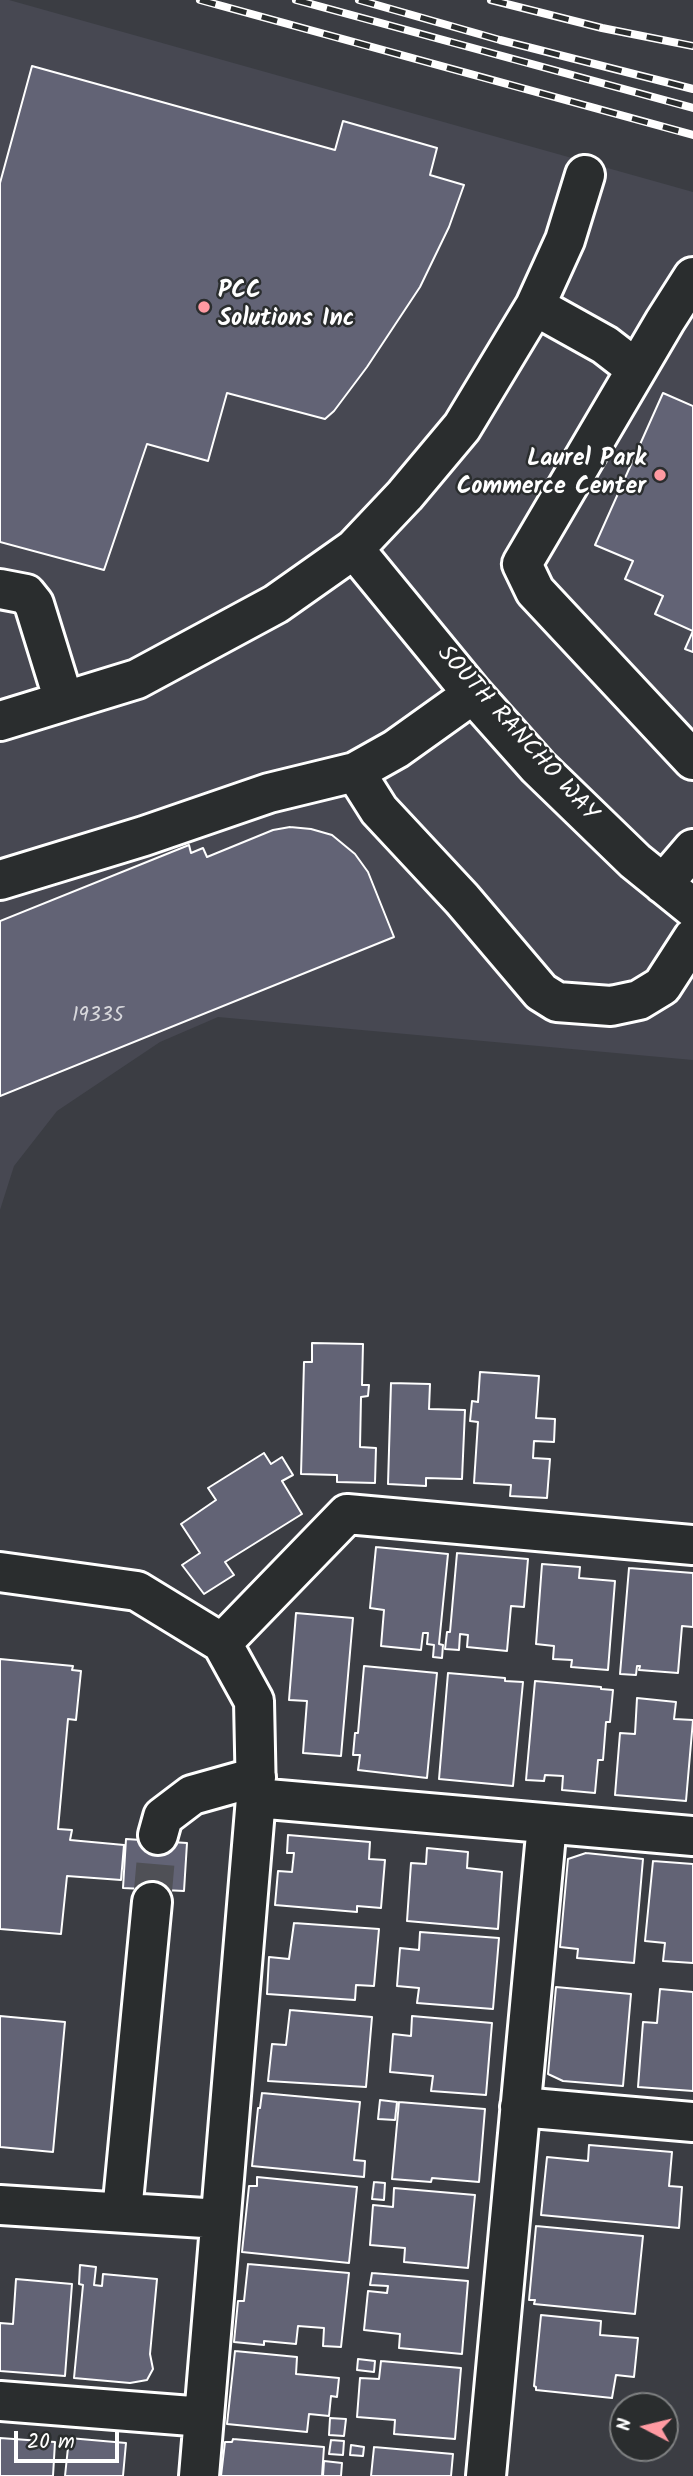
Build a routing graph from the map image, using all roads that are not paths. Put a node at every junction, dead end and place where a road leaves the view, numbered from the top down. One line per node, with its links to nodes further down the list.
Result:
1 (585, 175): 3 (street)
2 (693, 277): 4 (street)
3 (534, 306): 4 (street); 5 (street)
4 (636, 369): 10 (street)
5 (354, 549): 7 (street, SOUTH RANCHO WAY); 8 (street)
6 (0, 589): 8 (street)
7 (473, 694): 11 (street); 14 (street, SOUTH RANCHO WAY)
8 (64, 701): 9 (street)
9 (0, 721)
10 (693, 760)
11 (355, 772): 13 (street); 16 (street)
12 (693, 849): 14 (street)
13 (0, 880)
14 (663, 884): 15 (street, SOUTH RANCHO WAY)
15 (693, 908)
16 (693, 938)
17 (693, 1545): 19 (street)
18 (0, 1572): 19 (street)
19 (222, 1643): 20 (street)
20 (256, 1787): 21 (street); 22 (street); 29 (street)
21 (547, 1824): 23 (street); 25 (street)
22 (158, 1835)
23 (693, 1836)
24 (152, 1902): 28 (street)
25 (520, 2107): 26 (street); 33 (street)
26 (693, 2122)
27 (0, 2205): 28 (street)
28 (122, 2212): 29 (street)
29 (220, 2219): 31 (street)
30 (0, 2401): 31 (street)
31 (204, 2417): 32 (street)
32 (199, 2476)
33 (486, 2476)

